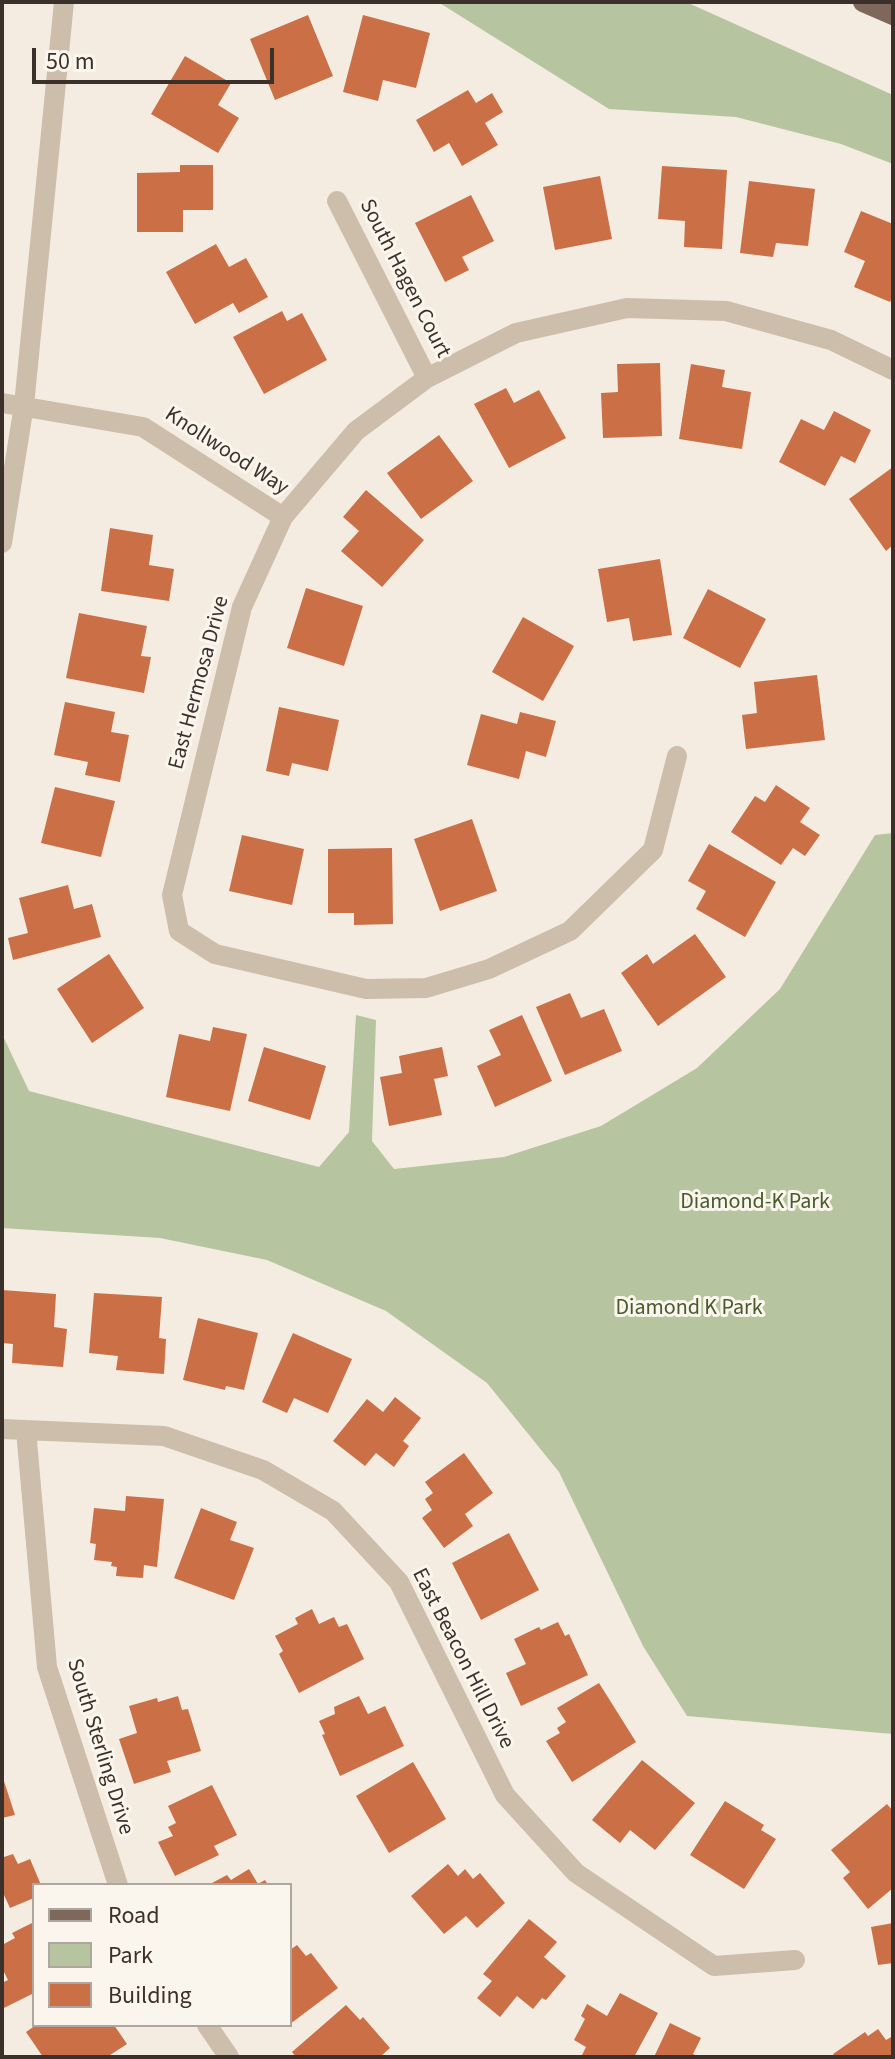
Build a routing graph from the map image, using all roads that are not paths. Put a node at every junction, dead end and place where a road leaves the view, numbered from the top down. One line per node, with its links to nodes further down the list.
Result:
1 (64, 2): 8 (street)
2 (863, 2): 3 (main road)
3 (893, 15)
4 (337, 201): 6 (street, South Hagen Court)
5 (893, 370): 6 (street, East Hermosa Drive)
6 (427, 378): 9 (street, East Hermosa Drive)
7 (2, 403): 8 (street, Knollwood Way)
8 (24, 405): 9 (street, Knollwood Way); 10 (street)
9 (283, 517): 11 (street, East Hermosa Drive)
10 (2, 543)
11 (677, 756)
12 (2, 1429): 13 (street, East Beacon Hill Drive)
13 (26, 1430): 14 (street, South Sterling Drive); 15 (street, East Beacon Hill Drive)
14 (117, 1883)
15 (795, 1960)
16 (208, 2027): 17 (street)
17 (229, 2057)

